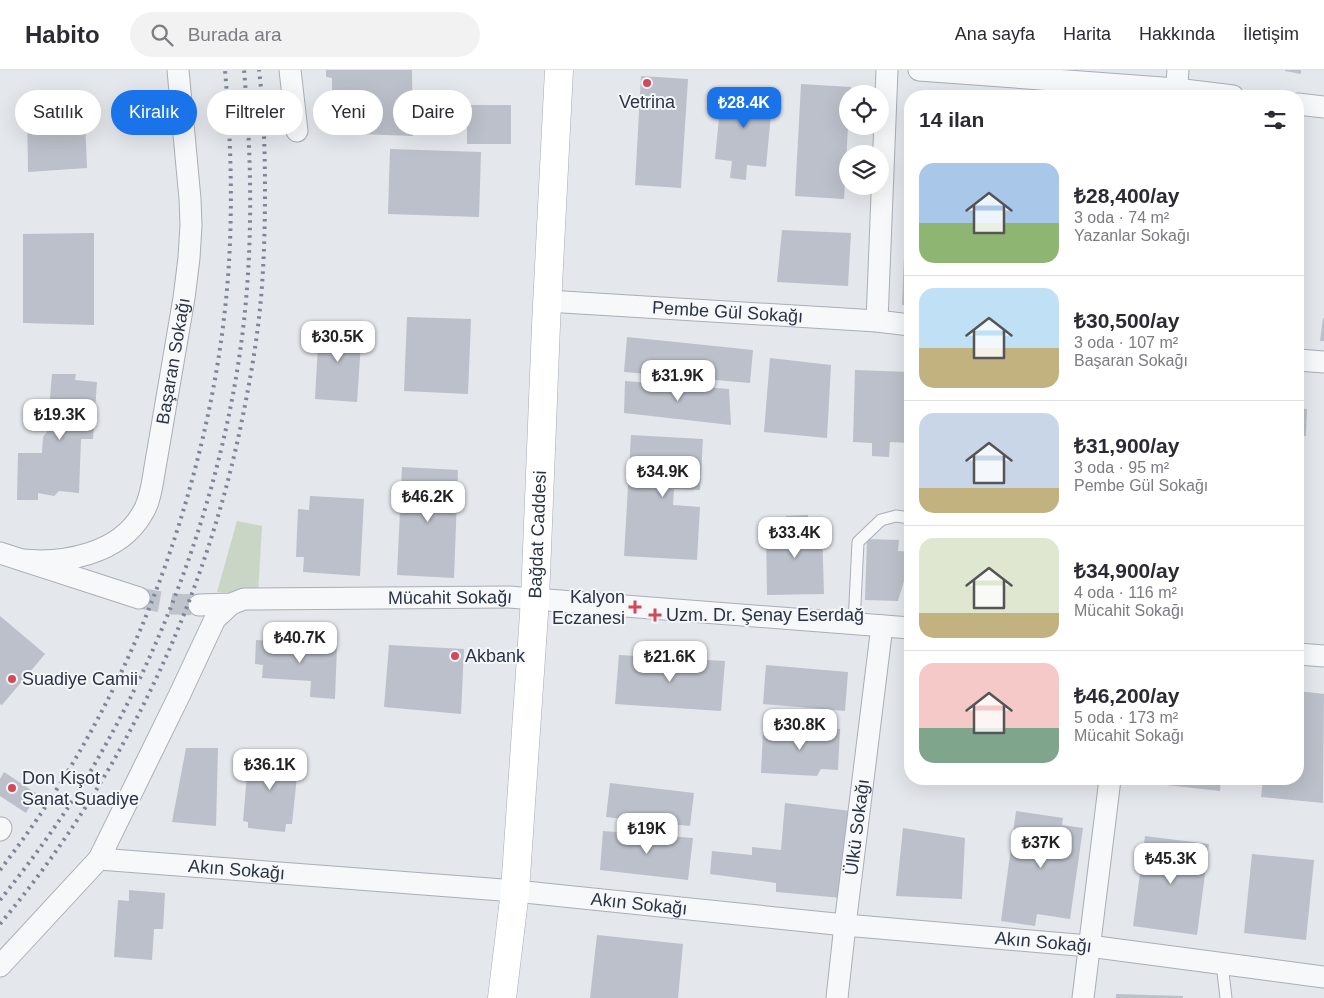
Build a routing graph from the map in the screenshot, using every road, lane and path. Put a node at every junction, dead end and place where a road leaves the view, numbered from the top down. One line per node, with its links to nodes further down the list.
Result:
1 (178, 70): 18 (street, Başaran Sokağı)
2 (290, 70): 7 (street)
3 (559, 70): 11 (main road, Bağdat Caddesi)
4 (887, 70): 12 (street)
5 (919, 70): 6 (street)
6 (1177, 85): 8 (street)
7 (292, 90)
8 (1202, 90)
9 (1304, 105): 10 (street)
10 (1324, 107)
11 (547, 301): 12 (street, Pembe Gül Sokağı); 20 (main road, Bağdat Caddesi)
12 (877, 321): 13 (street, Pembe Gül Sokağı)
13 (904, 324)
14 (1304, 360): 15 (street)
15 (1324, 362)
16 (904, 517): 23 (lane)
17 (0, 553): 18 (street)
18 (22, 560): 19 (street)
19 (139, 598)
20 (535, 599): 21 (street, Mücahit Sokağı); 23 (street, Mücahit Sokağı); 30 (main road, Bağdat Caddesi)
21 (231, 604): 22 (street, Mücahit Sokağı); 29 (street)
22 (199, 605)
23 (854, 624): 24 (street, Mücahit Sokağı)
24 (882, 626): 25 (street, Mücahit Sokağı); 31 (street, Ülkü Sokağı)
25 (904, 628)
26 (1304, 654): 27 (street)
27 (1324, 656)
28 (1109, 785): 32 (street)
29 (99, 860): 30 (street, Akın Sokağı); 34 (street)
30 (515, 891): 31 (street, Akın Sokağı); 36 (main road, Bağdat Caddesi)
31 (845, 925): 32 (street, Akın Sokağı); 37 (street, Ülkü Sokağı)
32 (1089, 946): 33 (street, Akın Sokağı); 38 (street)
33 (1222, 964): 35 (street, Akın Sokağı); 39 (lane)
34 (0, 966)
35 (1324, 977)
36 (502, 998)
37 (837, 998)
38 (1083, 998)
39 (1226, 998)

